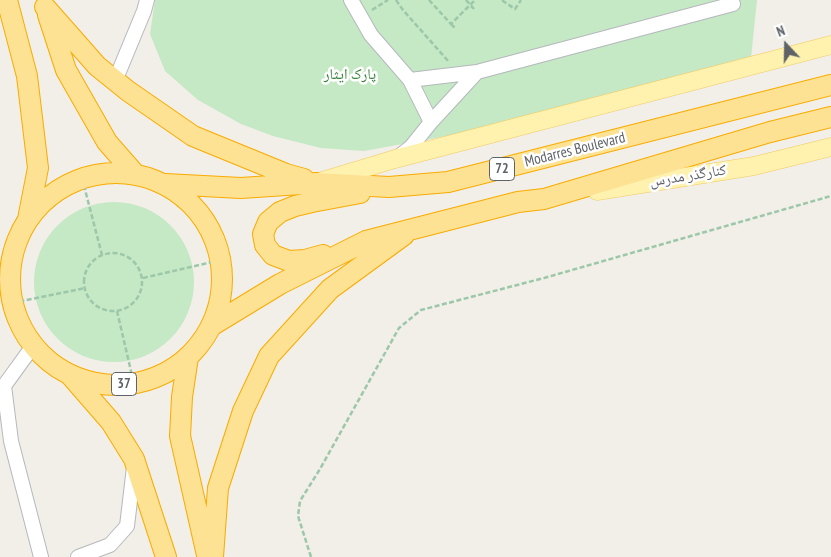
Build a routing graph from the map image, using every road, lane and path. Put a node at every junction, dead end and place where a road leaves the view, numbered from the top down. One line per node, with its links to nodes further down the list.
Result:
1 (8, 0): 35 (highway, 37)
2 (148, 0): 22 (lane)
3 (351, 0): 15 (lane)
4 (388, 0): 15 (path)
5 (396, 0): 20 (path)
6 (429, 0): 16 (path)
7 (466, 0): 13 (path)
8 (475, 0): 13 (path)
9 (503, 0): 10 (path)
10 (520, 0)
11 (44, 4): 22 (highway); 28 (highway)
12 (733, 4): 19 (lane)
13 (470, 5): 14 (path); 16 (path)
14 (474, 9)
15 (361, 17): 21 (lane)
16 (451, 24): 17 (path)
17 (456, 29)
18 (831, 45): 27 (main road)
19 (476, 72): 20 (lane); 25 (lane)
20 (461, 74): 21 (lane)
21 (410, 80): 25 (lane)
22 (116, 81): 30 (highway)
23 (831, 85): 32 (highway, Modarres Boulevard / 72)
24 (831, 117): 34 (highway, 72)
25 (431, 122): 27 (lane)
26 (831, 147): 34 (main road, کنارگذر مدرس)
27 (395, 159): 30 (main road)
28 (135, 174): 29 (highway, 37); 31 (highway, 37)
29 (82, 178): 35 (highway, 37); 38 (path)
30 (316, 183): 31 (highway, Modarres Boulevard / 72); 32 (highway, Modarres Boulevard / 72)
31 (165, 184): 39 (highway, 37)
32 (389, 187): 37 (highway)
33 (831, 196): 56 (path)
34 (544, 199): 36 (highway, 72)
35 (28, 220): 42 (highway, 37)
36 (413, 229): 37 (highway, 72); 55 (highway)
37 (358, 245): 44 (highway, 72)
38 (102, 255): 40 (path); 41 (path)
39 (221, 260): 40 (path); 44 (highway, 37)
40 (143, 278): 43 (path)
41 (85, 288): 42 (path); 43 (path)
42 (12, 304): 45 (highway, 37)
43 (117, 311): 48 (path)
44 (211, 326): 46 (highway, 37)
45 (33, 346): 47 (highway, 37); 49 (lane)
46 (188, 357): 48 (highway, 37); 54 (highway, 37)
47 (70, 375): 48 (highway, 37); 50 (highway, 37)
48 (134, 384)
49 (2, 387): 51 (lane)
50 (134, 459): 52 (lane); 53 (highway, 37)
51 (41, 557)
52 (78, 557)
53 (166, 557)
54 (208, 557)
55 (213, 557)
56 (310, 557)

